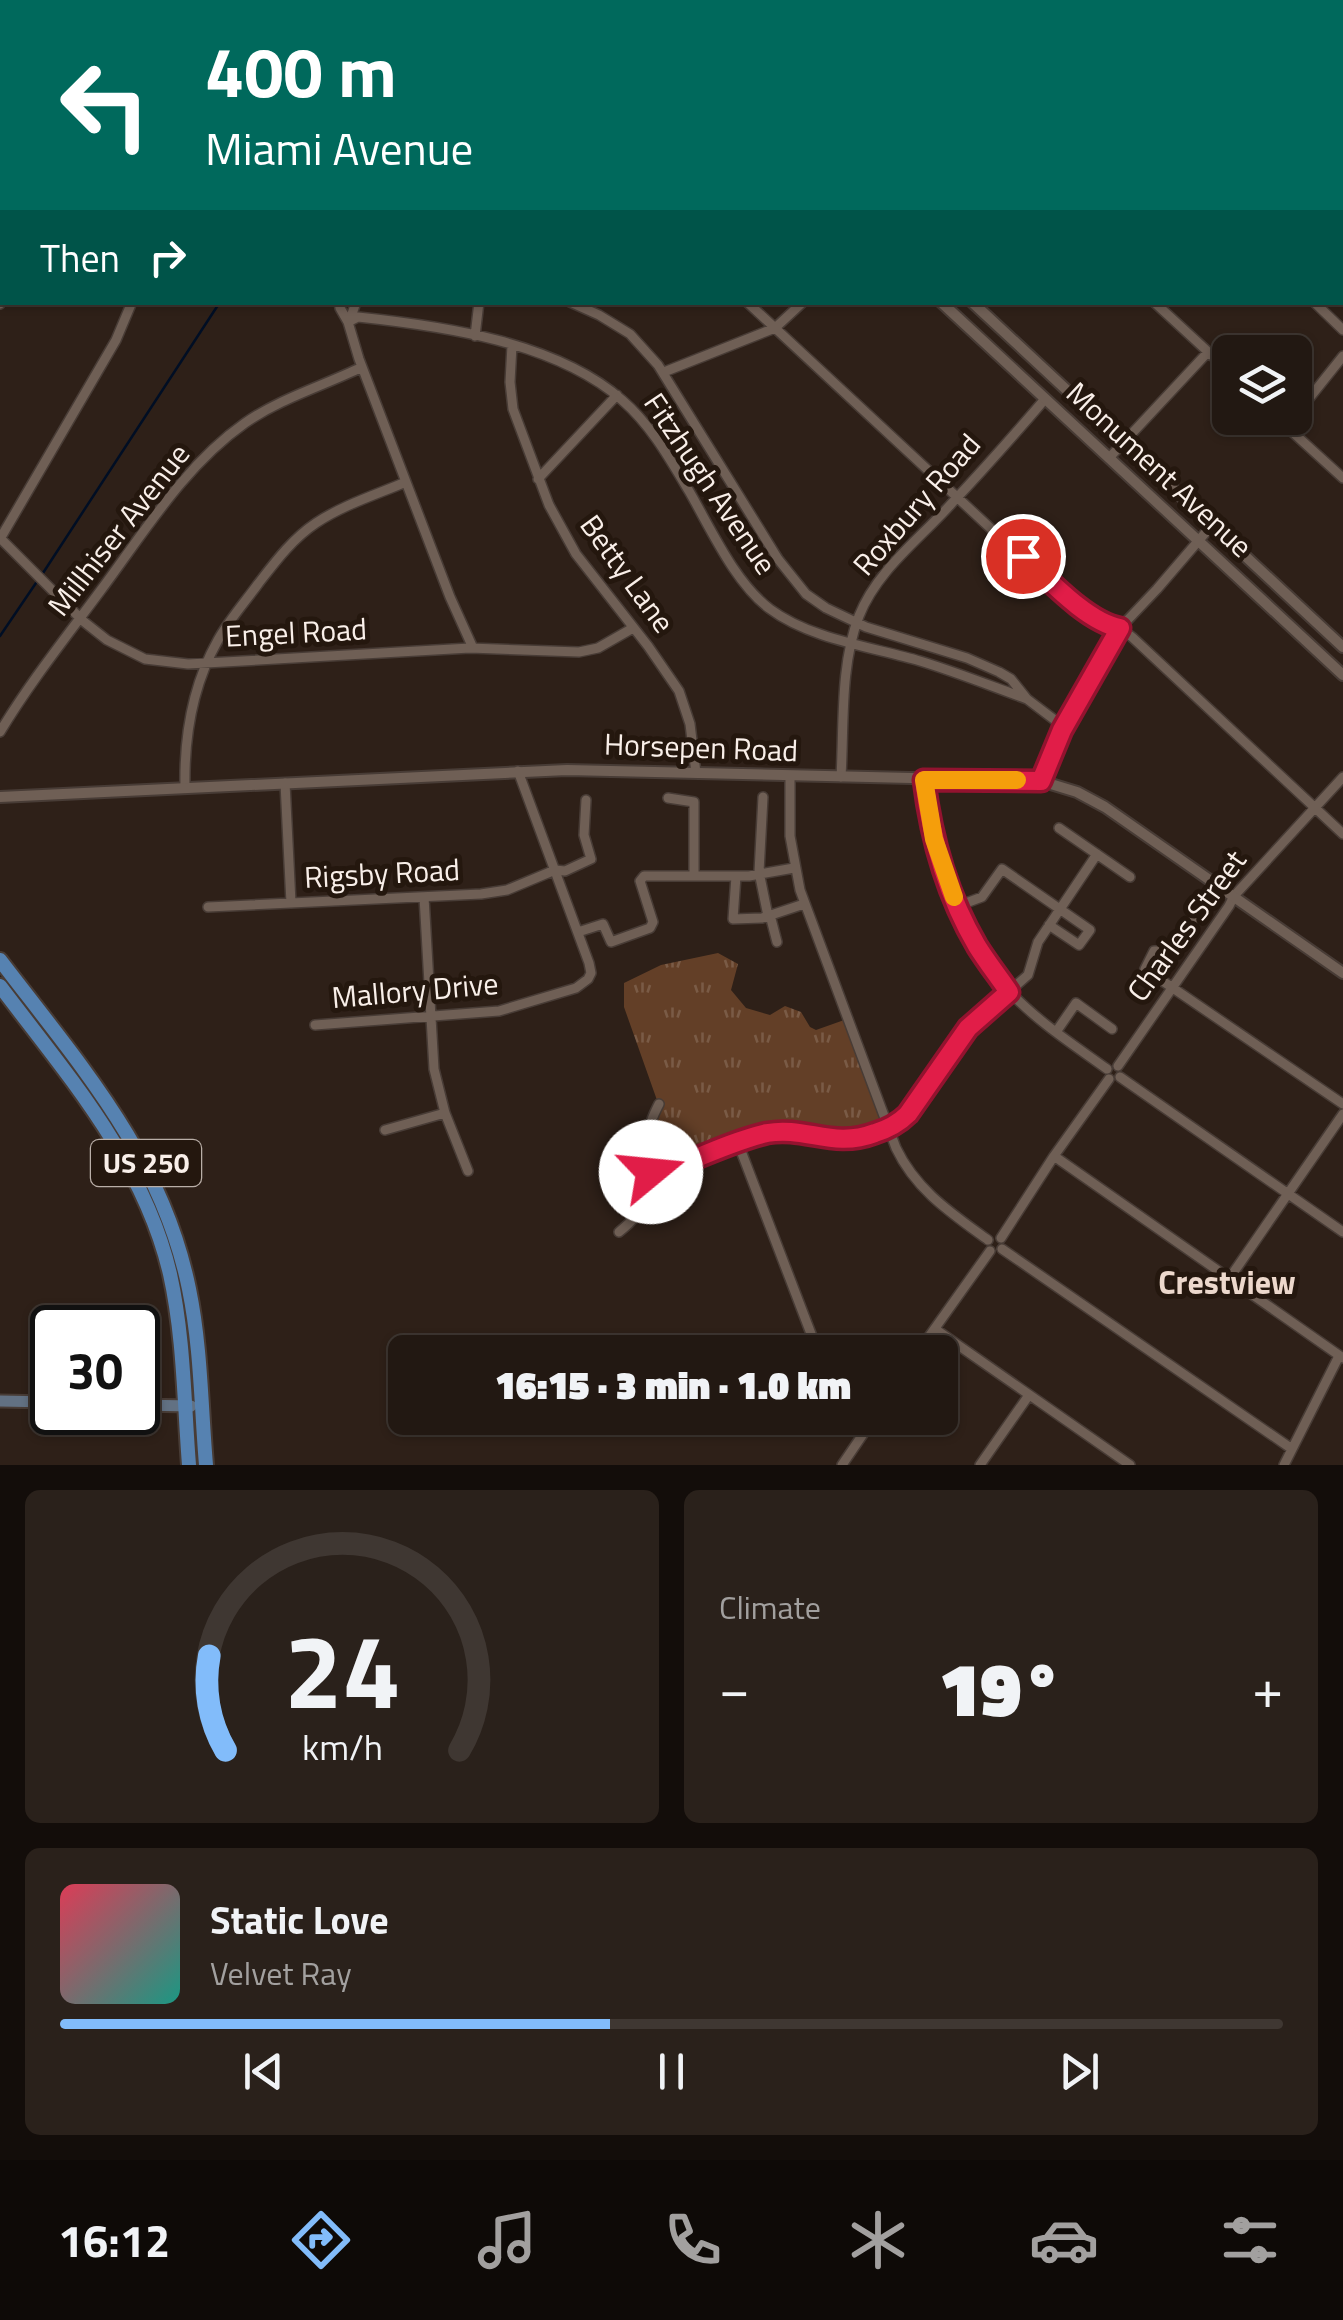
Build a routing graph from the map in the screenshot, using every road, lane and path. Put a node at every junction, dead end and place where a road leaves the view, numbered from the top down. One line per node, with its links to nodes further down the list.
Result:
1 (131, 305): 33 (street)
2 (340, 305): 12 (street)
3 (355, 305): 12 (street)
4 (479, 305): 15 (street)
5 (577, 305): 21 (street, Fitzhugh Avenue)
6 (751, 305): 13 (street)
7 (800, 305): 13 (street)
8 (944, 305): 24 (street, Monument Avenue)
9 (975, 305): 26 (street, Monument Avenue)
10 (1157, 305): 17 (street)
11 (1317, 305): 14 (street)
12 (348, 322): 15 (street, Fitzhugh Avenue); 20 (street)
13 (775, 328): 21 (street); 31 (street)
14 (1343, 330)
15 (475, 336): 16 (street, Fitzhugh Avenue)
16 (512, 345): 23 (street, Fitzhugh Avenue); 29 (street, Betty Lane)
17 (1208, 352): 18 (street); 26 (street)
18 (1212, 356)
19 (1343, 356): 22 (street)
20 (362, 367): 30 (street); 35 (street, Millhiser Avenue)
21 (664, 372): 36 (street, Fitzhugh Avenue)
22 (1312, 395)
23 (617, 396): 29 (street); 39 (street, Fitzhugh Avenue)
24 (1045, 399): 27 (street, Monument Avenue); 31 (street, Roxbury Road)
25 (1305, 435): 28 (street)
26 (1125, 444): 27 (street); 32 (street, Monument Avenue)
27 (1109, 458): 34 (street, Monument Avenue)
28 (1343, 478)
29 (538, 479): 37 (street, Betty Lane)
30 (406, 482): 41 (street); 42 (street)
31 (958, 496): 36 (street, Roxbury Road); 38 (street)
32 (1212, 525): 34 (street); 40 (street, Monument Avenue)
33 (0, 539): 35 (street, Engel Road)
34 (1199, 542): 38 (street); 43 (street, Monument Avenue)
35 (81, 618): 42 (street, Engel Road); 46 (street, Millhiser Avenue)
36 (857, 623): 39 (street, Roxbury Road); 44 (street, Fitzhugh Avenue)
37 (633, 628): 41 (street, Engel Road); 48 (street, Betty Lane)
38 (1120, 628): 45 (street); 60 (street)
39 (852, 642): 44 (street, Fitzhugh Avenue); 50 (street, Roxbury Road)
40 (1343, 647)
41 (472, 648): 42 (street, Engel Road)
42 (206, 663): 55 (street)
43 (1343, 675)
44 (1026, 700): 45 (street, Fitzhugh Avenue)
45 (1064, 727): 53 (street)
46 (0, 732)
47 (518, 771): 48 (street, Horsepen Road); 54 (street, Horsepen Road); 65 (street)
48 (696, 773): 49 (street, Horsepen Road)
49 (790, 776): 50 (street, Horsepen Road); 64 (street)
50 (841, 777): 52 (street, Horsepen Road)
51 (1343, 777): 60 (street, Charles Street)
52 (924, 780): 53 (street, Horsepen Road); 74 (street)
53 (1041, 781): 70 (street, Horsepen Road)
54 (285, 783): 55 (street, Horsepen Road); 72 (street)
55 (185, 787): 57 (street, Horsepen Road)
56 (764, 797): 66 (street)
57 (0, 798)
58 (668, 798): 67 (street)
59 (586, 800): 65 (street, Rigsby Road)
60 (1315, 807): 62 (street); 70 (street, Charles Street)
61 (1059, 828): 63 (street)
62 (1343, 834)
63 (1096, 854): 69 (street); 76 (street)
64 (794, 868): 66 (street); 73 (street)
65 (554, 870): 71 (street, Rigsby Road); 80 (street)
66 (760, 875): 68 (street); 77 (street)
67 (694, 876): 68 (street); 80 (street)
68 (736, 876): 77 (street)
69 (1130, 878)
70 (1234, 896): 83 (street, Horsepen Road); 84 (street, Charles Street)
71 (424, 897): 72 (street, Rigsby Road); 87 (street)
72 (291, 904): 75 (street, Rigsby Road)
73 (804, 904): 77 (street); 97 (street)
74 (958, 906): 76 (street); 86 (street)
75 (208, 907)
76 (1058, 910): 79 (street); 79 (street)
77 (769, 916): 81 (street)
78 (1194, 921): 84 (street)
79 (1049, 924): 86 (street)
80 (578, 932): 87 (street, Mallory Drive)
81 (777, 942)
82 (0, 960): 91 (main road, US 250)
83 (1343, 973)
84 (1172, 985): 92 (street, Charles Street); 94 (street)
85 (0, 986): 91 (main road, US 250)
86 (1009, 992): 90 (street); 97 (street)
87 (430, 1018): 88 (street, Mallory Drive); 95 (street)
88 (315, 1025)
89 (1112, 1029): 90 (street)
90 (1056, 1032): 92 (street)
91 (70, 1066): 116 (main road, US 250)
92 (1114, 1073): 100 (street, Charles Street); 103 (street)
93 (659, 1104): 102 (street)
94 (1343, 1104)
95 (445, 1113): 98 (street); 101 (street)
96 (1343, 1114): 103 (street)
97 (888, 1128): 99 (street); 106 (street)
98 (385, 1130)
99 (738, 1143): 102 (street); 109 (street)
100 (1054, 1156): 106 (street, Charles Street); 107 (street)
101 (468, 1172)
102 (651, 1172): 104 (street)
103 (1288, 1193): 105 (street); 107 (street)
104 (619, 1232)
105 (1343, 1232)
106 (995, 1244): 108 (street, Charles Street); 118 (street)
107 (1229, 1279): 111 (street)
108 (935, 1329): 110 (street, Charles Street); 112 (street)
109 (811, 1335)
110 (931, 1335)
111 (1341, 1357): 118 (street)
112 (1029, 1394): 119 (street); 123 (street)
113 (0, 1401): 114 (main road)
114 (30, 1402)
115 (160, 1405): 116 (main road)
116 (193, 1406): 120 (main road, US 250); 121 (main road, US 250)
117 (862, 1435): 122 (street)
118 (1292, 1449): 124 (street)
119 (1124, 1463)
120 (189, 1465)
121 (206, 1465)
122 (842, 1465)
123 (980, 1465)
124 (1284, 1465)

